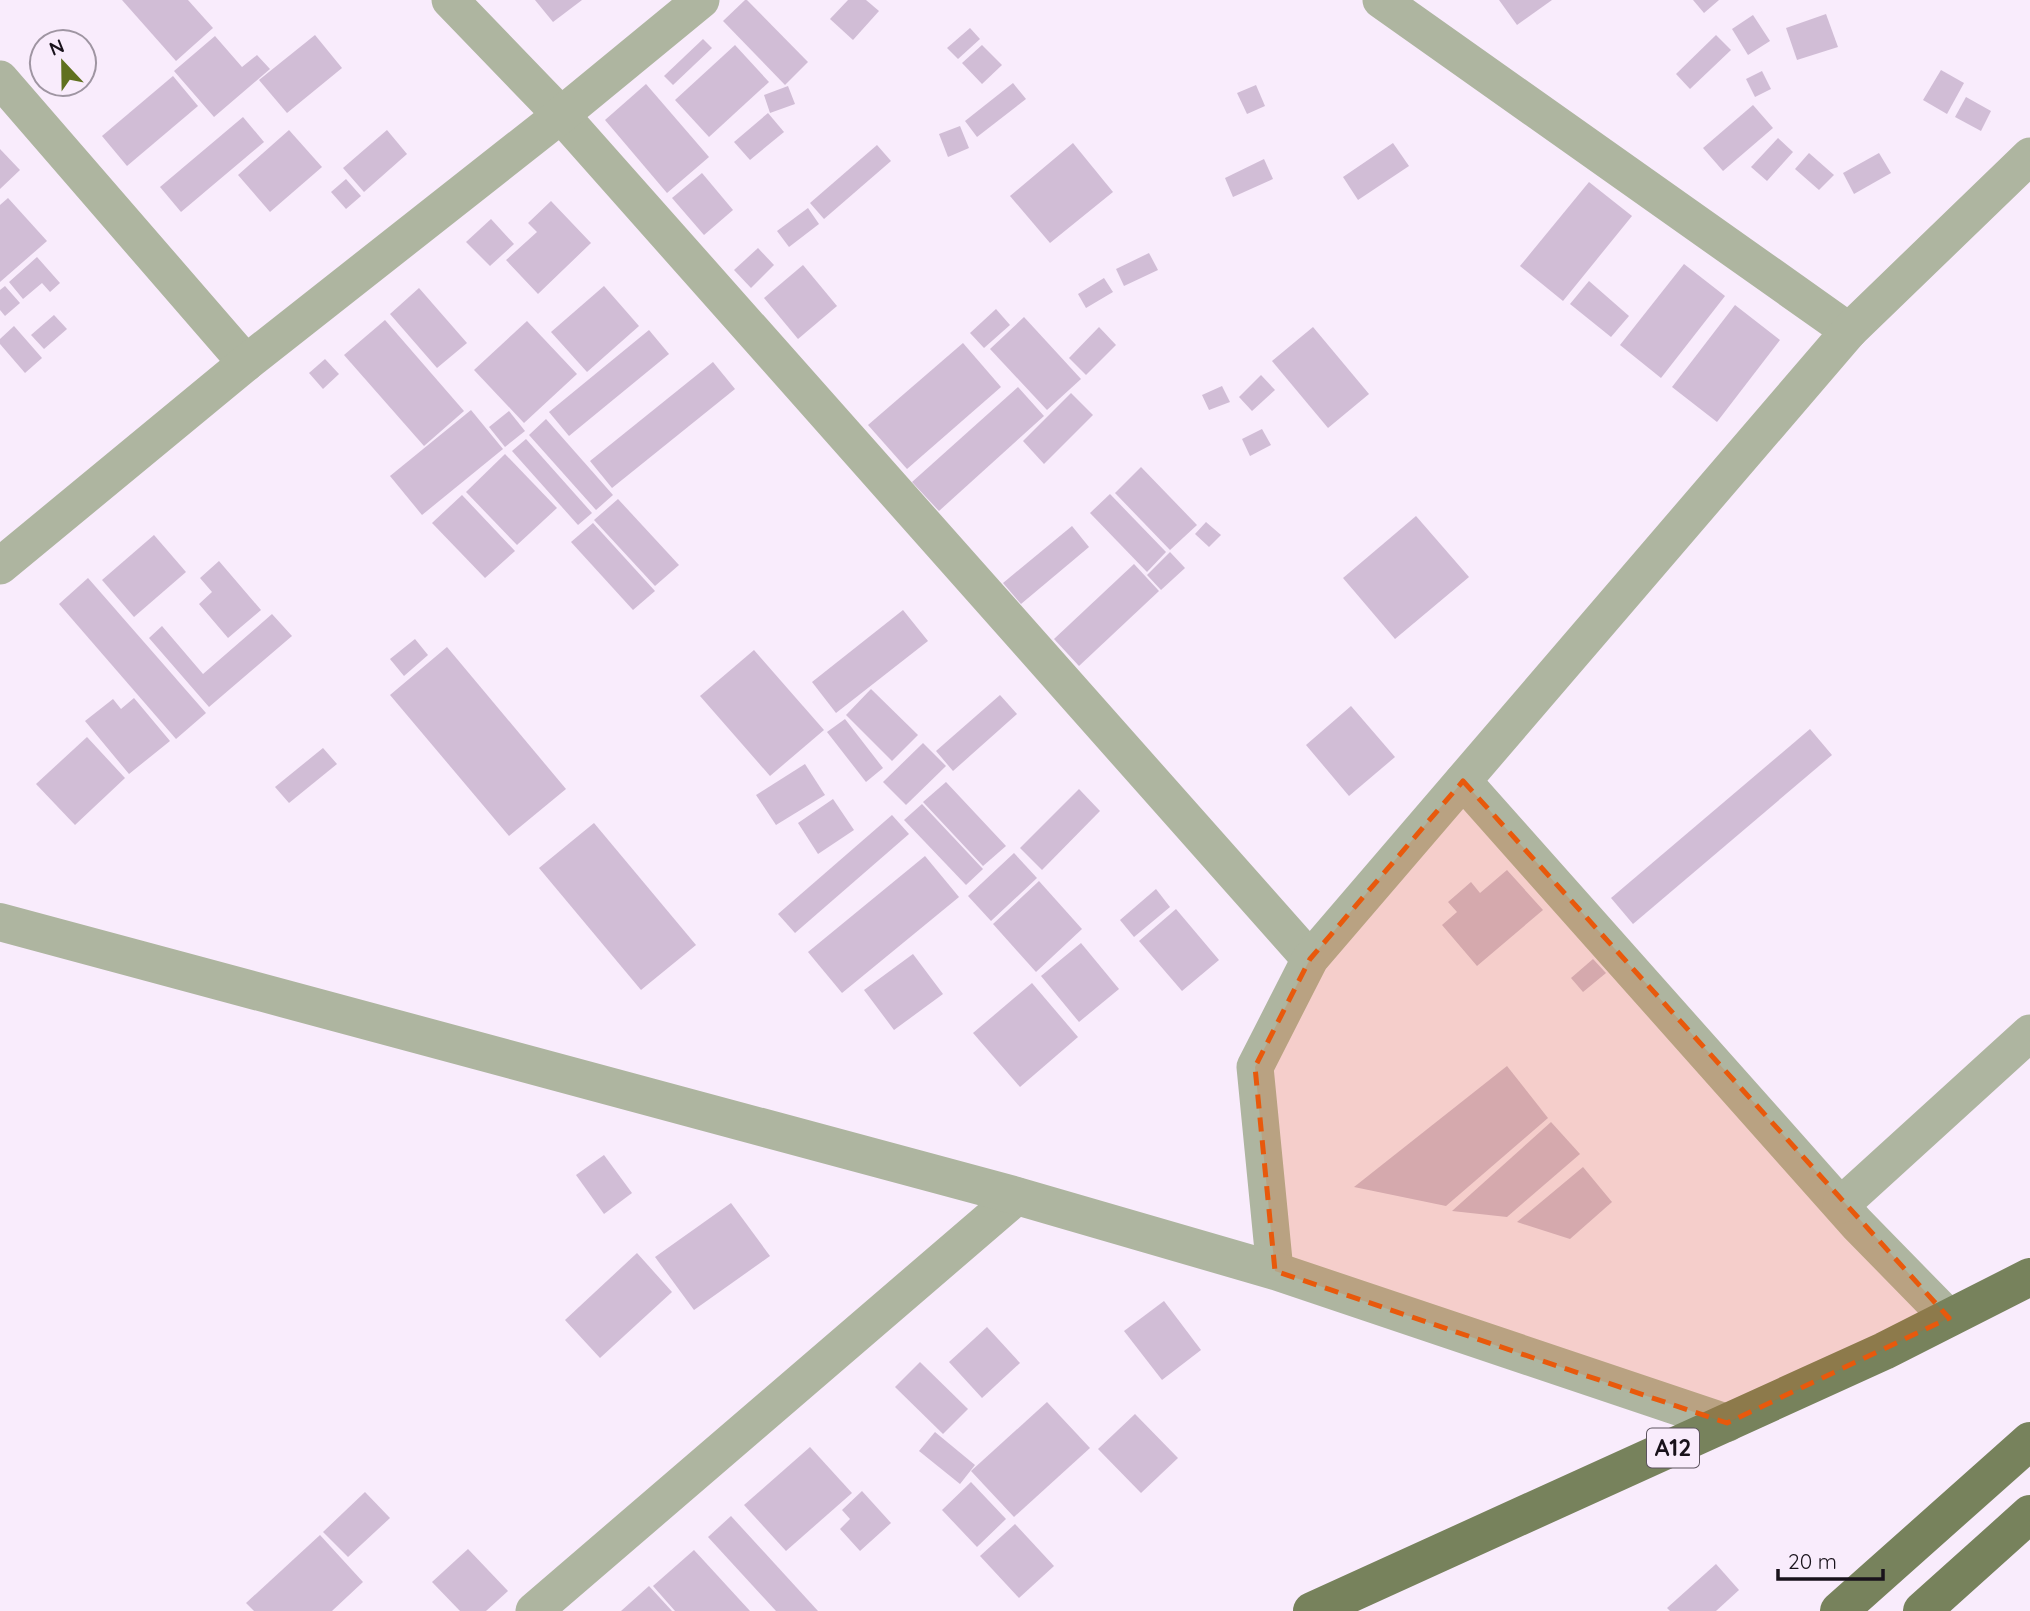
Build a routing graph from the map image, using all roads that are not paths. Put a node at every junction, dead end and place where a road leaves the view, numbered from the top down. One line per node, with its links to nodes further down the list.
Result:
1 (450, 0): 5 (street)
2 (701, 0): 5 (street)
3 (1381, 0): 7 (street)
4 (0, 79): 8 (street)
5 (561, 115): 8 (street); 12 (street)
6 (2030, 156): 7 (street)
7 (1849, 331): 10 (street)
8 (246, 363): 9 (street)
9 (0, 566)
10 (1463, 781): 12 (street); 15 (street)
11 (0, 922): 14 (street)
12 (1310, 959): 16 (street)
13 (2030, 1033): 15 (street)
14 (1017, 1196): 16 (street); 22 (street)
15 (1841, 1205): 18 (street)
16 (1275, 1271): 19 (street)
17 (2030, 1277): 18 (main road, A12)
18 (1949, 1318): 19 (main road, A12)
19 (1727, 1423): 23 (main road, A12)
20 (2030, 1441): 24 (main road)
21 (2030, 1514): 25 (main road)
22 (534, 1611)
23 (1312, 1611)
24 (1839, 1611)
25 (1922, 1611)

